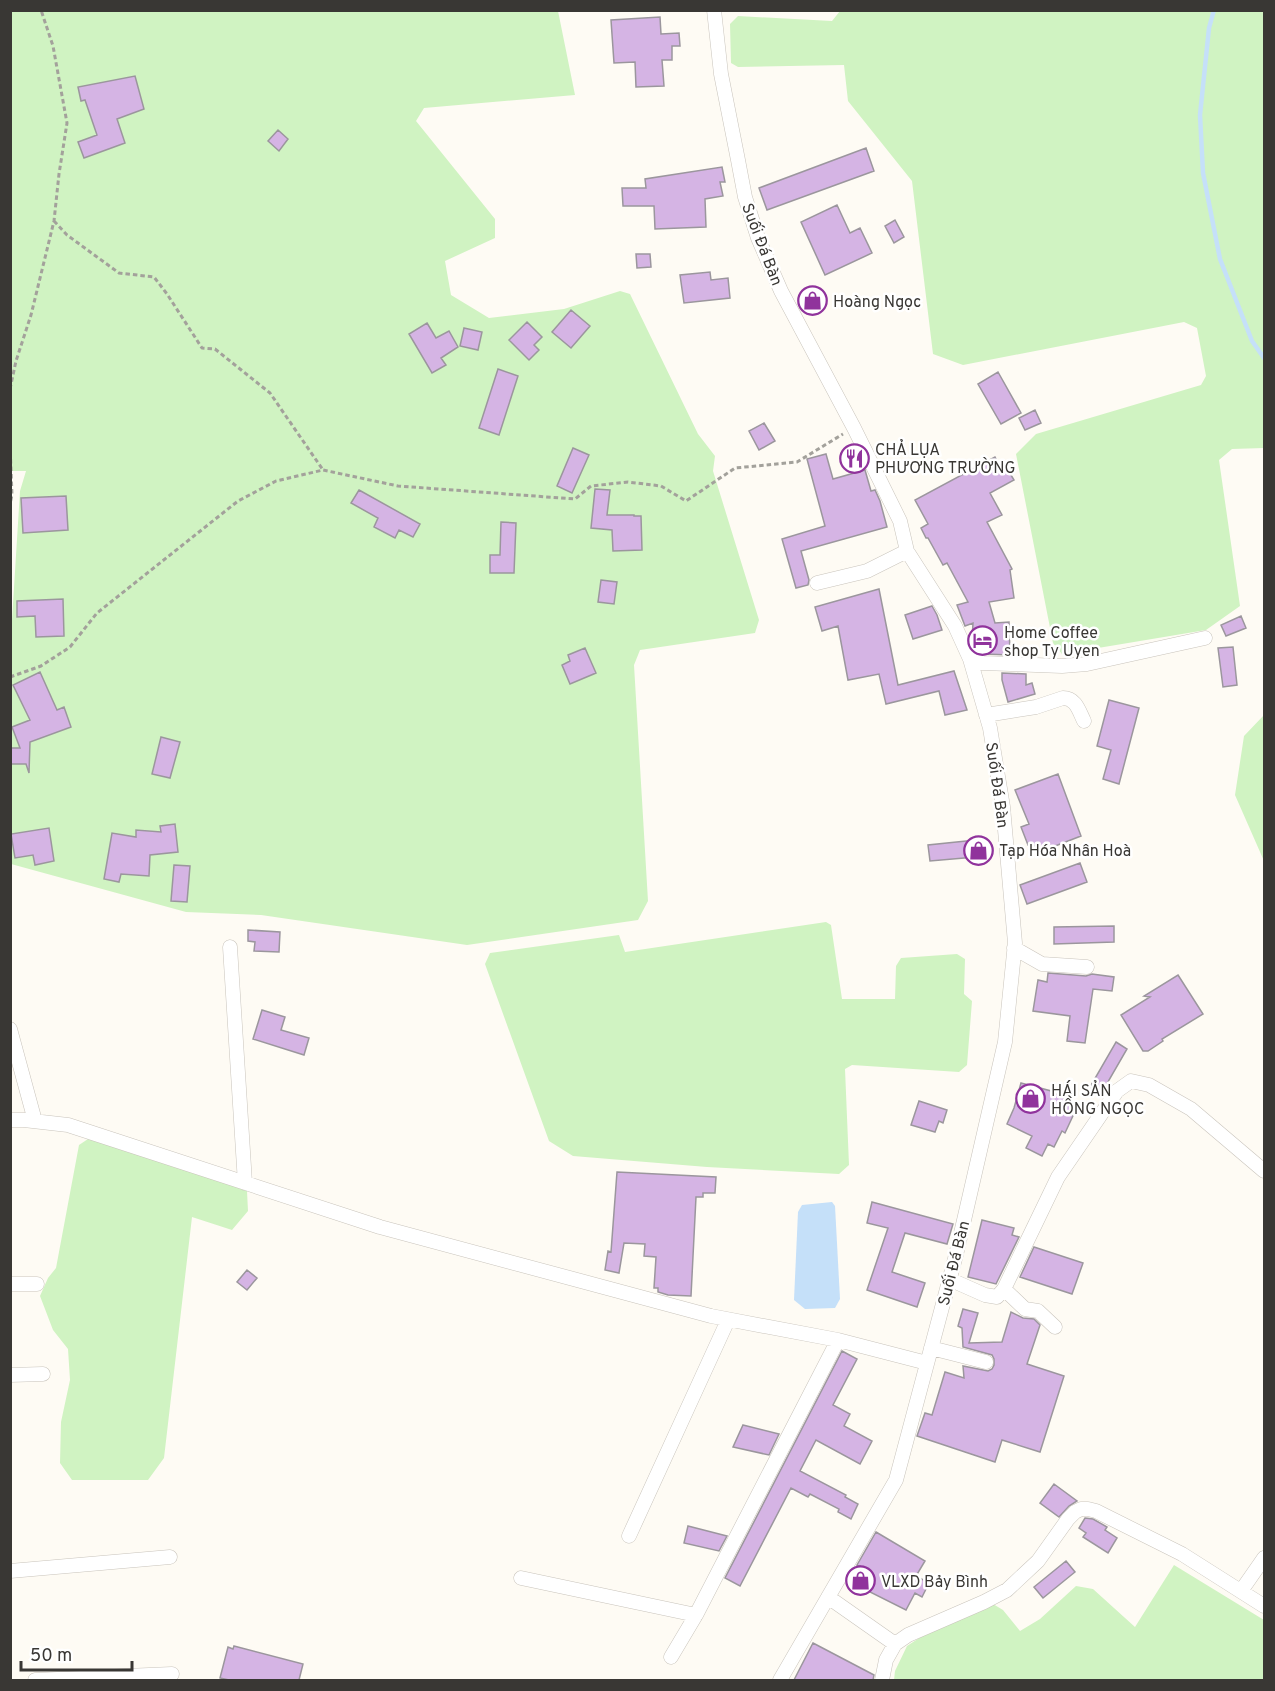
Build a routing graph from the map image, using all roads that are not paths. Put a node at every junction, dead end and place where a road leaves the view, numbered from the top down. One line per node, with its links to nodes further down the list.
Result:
1 (714, 10): 2 (street, Suối Đá Bàn)
2 (907, 551): 3 (street); 5 (street, Suối Đá Bàn)
3 (817, 583)
4 (1205, 639): 5 (street)
5 (970, 659): 6 (street, Suối Đá Bàn)
6 (986, 715): 7 (street); 9 (street, Suối Đá Bàn)
7 (1084, 721)
8 (230, 947): 15 (street)
9 (1014, 948): 10 (street); 16 (street, Suối Đá Bàn)
10 (1087, 967)
11 (10, 1029): 13 (street)
12 (10, 1120): 13 (street)
13 (35, 1121): 15 (street)
14 (1264, 1171): 19 (street)
15 (245, 1183): 20 (street)
16 (949, 1279): 19 (street); 23 (street, Suối Đá Bàn)
17 (10, 1284): 18 (street)
18 (37, 1284)
19 (1004, 1289): 21 (street)
20 (728, 1320): 22 (street); 28 (street)
21 (1055, 1327)
22 (838, 1340): 25 (street); 36 (street)
23 (932, 1348): 24 (street); 25 (street, Suối Đá Bàn)
24 (986, 1362)
25 (927, 1363): 34 (street, Suối Đá Bàn)
26 (43, 1374): 27 (street)
27 (10, 1375)
28 (629, 1536)
29 (170, 1557): 31 (street)
30 (1264, 1558): 33 (street)
31 (10, 1571)
32 (521, 1578): 36 (street)
33 (1241, 1592): 35 (street); 37 (street)
34 (828, 1597): 37 (street); 41 (street, Suối Đá Bàn)
35 (1264, 1606)
36 (696, 1615): 38 (street)
37 (895, 1644): 42 (street)
38 (671, 1657)
39 (172, 1674): 40 (street)
40 (35, 1680)
41 (780, 1680)
42 (882, 1680)

